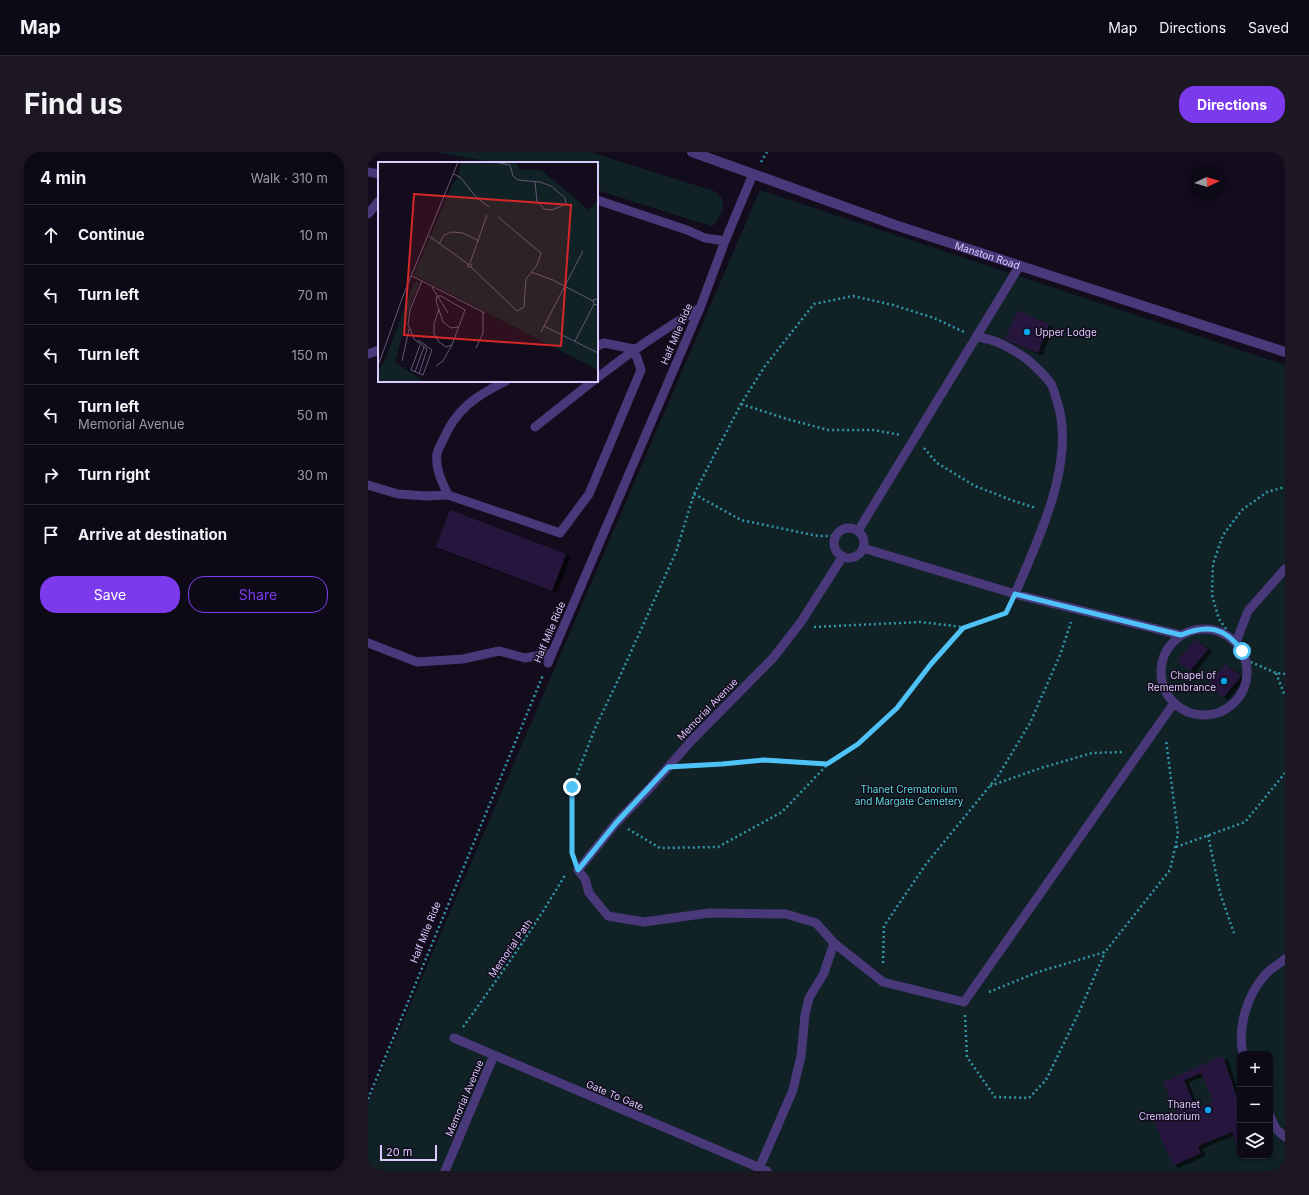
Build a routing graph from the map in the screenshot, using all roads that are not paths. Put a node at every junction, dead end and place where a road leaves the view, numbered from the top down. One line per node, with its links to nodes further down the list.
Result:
1 (692, 152): 4 (street, Manston Road)
2 (368, 172): 3 (lane)
3 (378, 174)
4 (753, 174): 10 (lane, Half Mile Ride); 11 (street, Manston Road)
5 (378, 200): 8 (lane)
6 (598, 200): 10 (lane)
7 (378, 201): 9 (lane)
8 (368, 205)
9 (368, 214)
10 (725, 241): 12 (lane, Half Mile Ride)
11 (1020, 265): 13 (lane); 17 (street, Manston Road)
12 (700, 308): 15 (lane); 33 (lane, Half Mile Ride)
13 (976, 337): 25 (lane); 29 (lane)
14 (598, 346): 15 (lane)
15 (634, 349): 19 (lane); 24 (lane)
16 (378, 350): 18 (lane)
17 (1285, 352)
18 (368, 354)
19 (598, 377)
20 (504, 382): 24 (lane)
21 (592, 382): 22 (lane)
22 (535, 427)
23 (368, 485): 24 (lane)
24 (448, 495)
25 (858, 531): 26 (lane); 27 (lane)
26 (863, 548): 27 (lane); 29 (lane)
27 (843, 556): 36 (lane, Memorial Avenue)
28 (1285, 569): 31 (lane)
29 (1015, 594): 30 (lane)
30 (1181, 635): 31 (lane); 35 (lane)
31 (1236, 642): 35 (lane)
32 (368, 643): 33 (lane)
33 (552, 653): 34 (lane, Half Mile Ride)
34 (548, 663)
35 (1174, 703): 36 (lane)
36 (834, 943): 43 (lane)
37 (1285, 959): 39 (lane)
38 (454, 1038): 40 (lane, Gate To Gate)
39 (1243, 1051)
40 (494, 1055): 43 (lane, Gate To Gate); 44 (lane, Memorial Avenue)
41 (1273, 1122): 42 (lane)
42 (1285, 1136)
43 (762, 1170)
44 (445, 1171)

